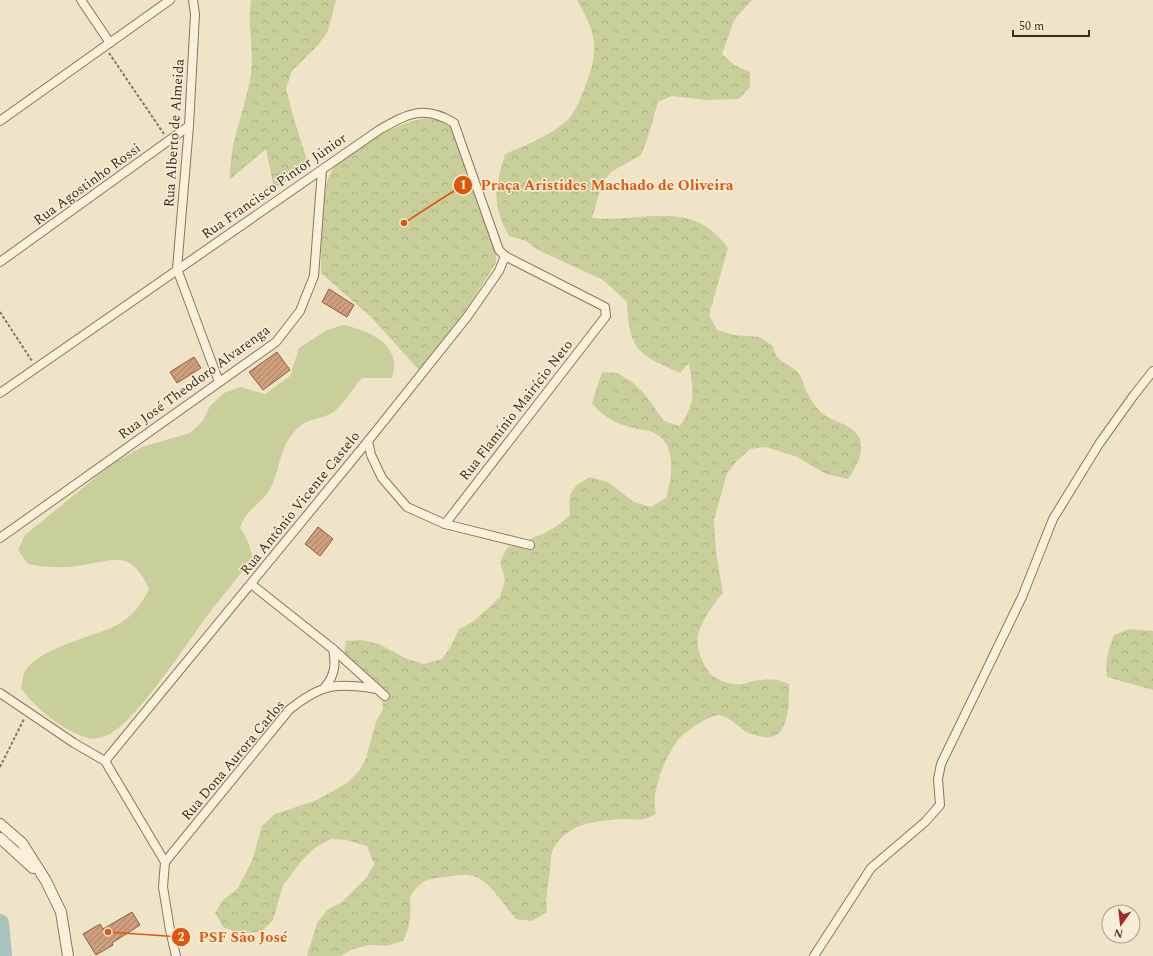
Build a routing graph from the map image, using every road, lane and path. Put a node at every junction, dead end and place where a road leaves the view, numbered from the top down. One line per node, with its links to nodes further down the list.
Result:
1 (81, 0): 4 (street)
2 (170, 0): 4 (street)
3 (193, 0): 6 (street, Rua Alberto de Almeida)
4 (108, 45): 5 (street); 7 (path)
5 (0, 121)
6 (189, 126): 7 (street, Rua Agostinho Rossi); 11 (street, Rua Alberto de Almeida)
7 (169, 141): 10 (street, Rua Agostinho Rossi)
8 (322, 170): 9 (street, Rua Francisco Pintor Júnior); 11 (street, Rua Francisco Pintor Júnior); 15 (street, Rua José Theodoro Alvarenga)
9 (505, 256): 17 (street, Rua Antônio Vicente Castelo); 18 (street, Rua Flamínio Mairício Neto)
10 (0, 262)
11 (177, 269): 13 (street, Rua Francisco Pintor Júnior); 15 (street)
12 (0, 312): 13 (path)
13 (37, 367): 16 (street, Rua Francisco Pintor Júnior)
14 (1153, 371): 36 (street)
15 (219, 382): 19 (street, Rua José Theodoro Alvarenga)
16 (0, 393)
17 (368, 441): 18 (street); 21 (street, Rua Antônio Vicente Castelo)
18 (444, 524): 20 (street)
19 (0, 538)
20 (530, 545)
21 (251, 584): 22 (street); 28 (street, Rua Antônio Vicente Castelo)
22 (333, 649): 23 (street); 24 (street)
23 (325, 687): 24 (street, Rua Dona Aurora Carlos); 32 (street, Rua Dona Aurora Carlos)
24 (376, 689): 26 (street)
25 (0, 693): 27 (street)
26 (385, 696)
27 (28, 711): 28 (street); 29 (path)
28 (105, 761): 32 (street)
29 (0, 767)
30 (0, 824): 33 (street)
31 (0, 838): 33 (street)
32 (165, 862): 35 (street)
33 (46, 881): 34 (street)
34 (68, 956)
35 (176, 956)
36 (814, 956)

